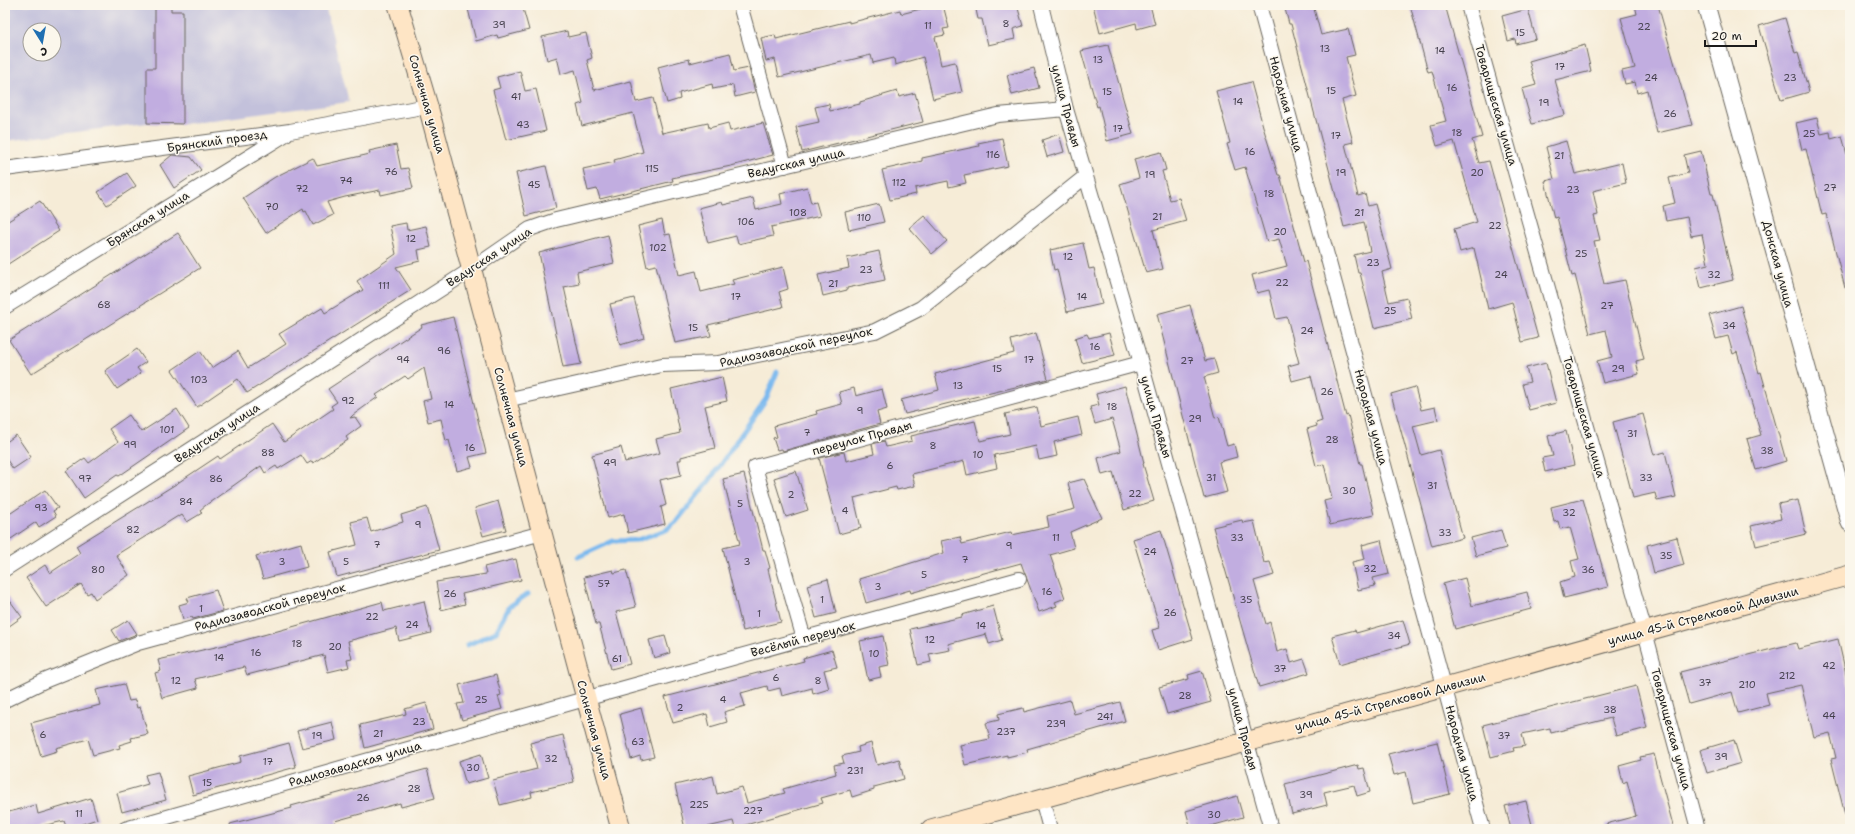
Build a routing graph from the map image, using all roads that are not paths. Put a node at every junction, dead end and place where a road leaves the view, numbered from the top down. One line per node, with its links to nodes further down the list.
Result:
1 (398, 5): 7 (main road, Солнечная улица)
2 (740, 5): 10 (street)
3 (1041, 5): 8 (street, улица Правды)
4 (1259, 5): 24 (street, Народная улица)
5 (1468, 5): 22 (street, Товарищеская улица)
6 (1706, 5): 17 (street, Донская улица)
7 (428, 106): 9 (street, Брянский проезд); 13 (main road, Солнечная улица)
8 (1066, 109): 10 (street, Ведугская улица); 12 (street, улица Правды)
9 (290, 131): 11 (street, Брянский проезд); 14 (street, Брянская улица)
10 (785, 166): 13 (street, Ведугская улица)
11 (5, 169)
12 (1086, 176): 15 (street, улица Правды); 16 (street, Радиозаводской переулок)
13 (472, 269): 16 (main road, Солнечная улица); 19 (street, Ведугская улица)
14 (5, 307)
15 (1141, 363): 23 (street, переулок Правды); 27 (street, улица Правды)
16 (506, 400): 18 (main road, Солнечная улица)
17 (1850, 523)
18 (542, 533): 25 (main road, Солнечная улица); 26 (street, Радиозаводской переулок)
19 (5, 569)
20 (1850, 575): 22 (main road, улица 45-й Стрелковой Дивизии)
21 (1019, 579): 23 (street, Весёлый переулок)
22 (1645, 632): 24 (main road, улица 45-й Стрелковой Дивизии); 35 (street, Товарищеская улица)
23 (804, 639): 25 (street, Весёлый переулок)
24 (1444, 687): 27 (main road, улица 45-й Стрелковой Дивизии); 34 (street, Народная улица)
25 (586, 698): 29 (street, Радиозаводская улица); 30 (main road, Солнечная улица)
26 (5, 700)
27 (1247, 742): 28 (main road, улица 45-й Стрелковой Дивизии); 33 (street, улица Правды)
28 (1042, 799): 31 (main road, улица 45-й Стрелковой Дивизии); 32 (street)
29 (125, 829)
30 (621, 829)
31 (931, 829)
32 (1050, 829)
33 (1271, 829)
34 (1483, 829)
35 (1698, 829)

